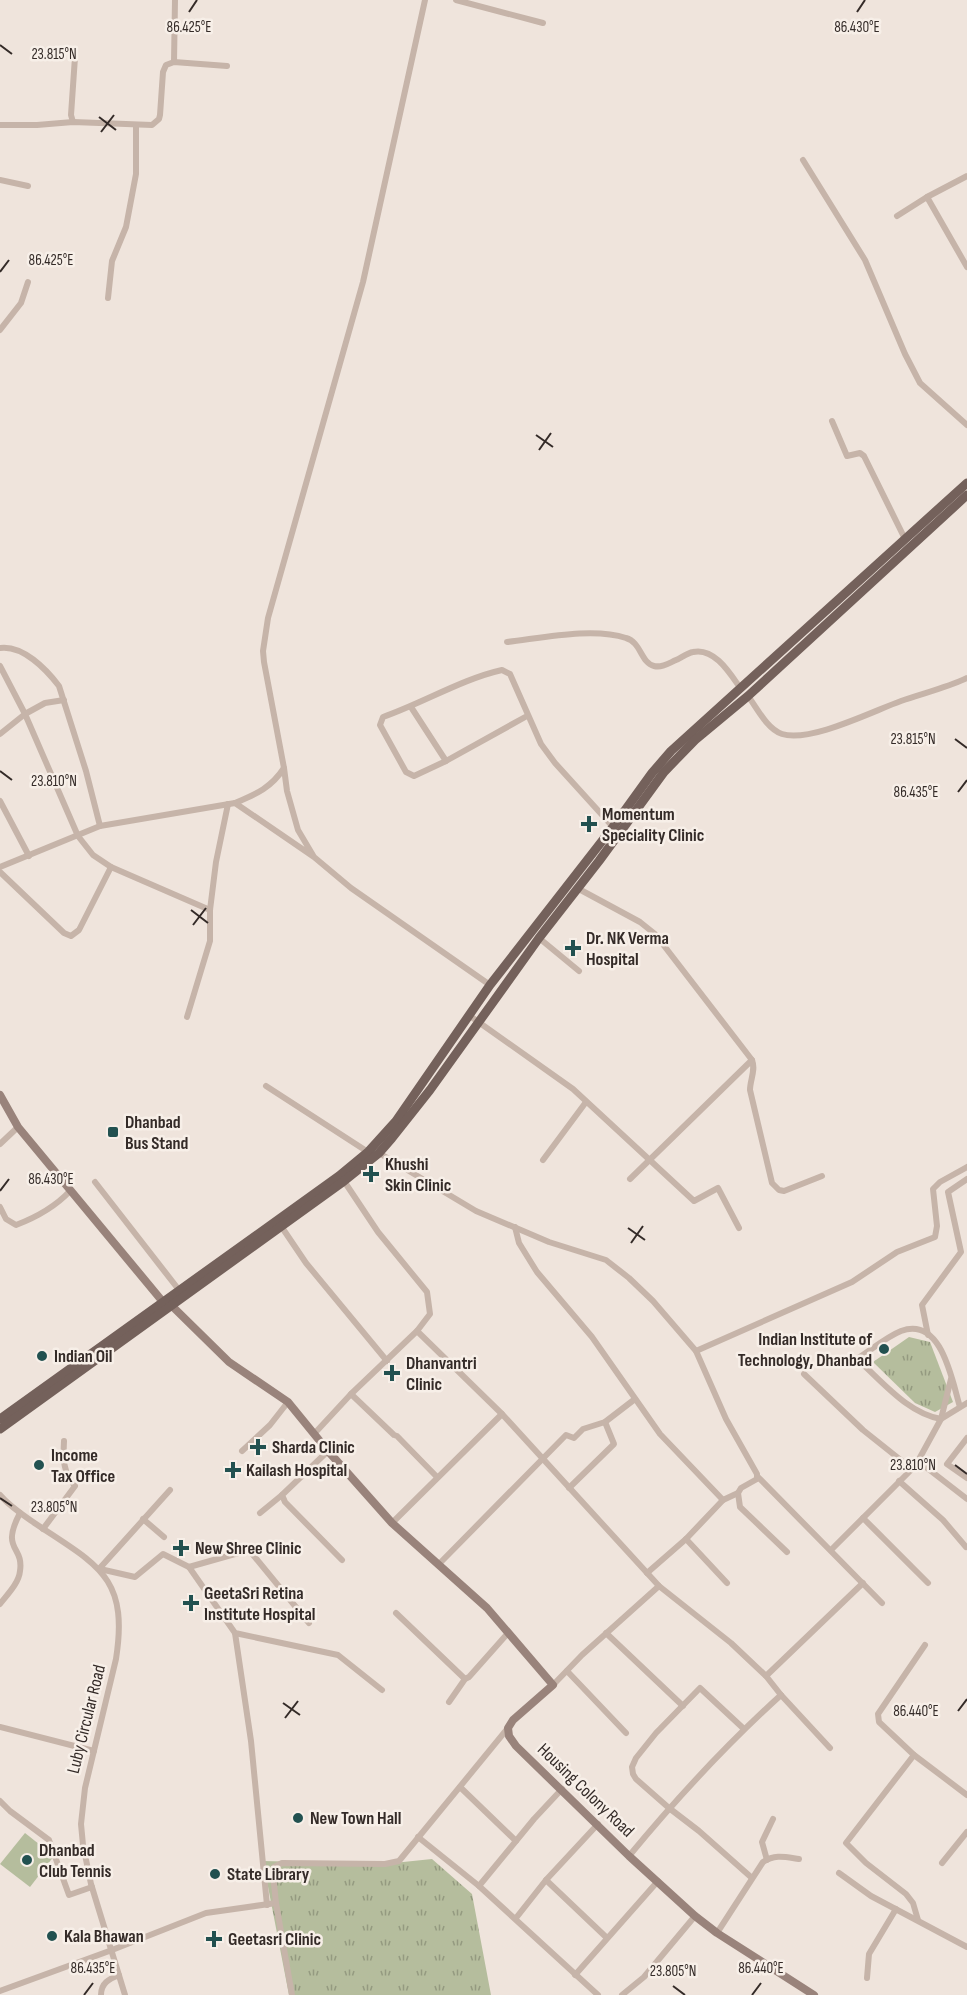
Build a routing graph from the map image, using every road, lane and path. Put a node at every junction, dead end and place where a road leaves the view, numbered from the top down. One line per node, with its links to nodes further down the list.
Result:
1 (175, 0): 6 (street)
2 (425, 0): 38 (street)
3 (456, 0): 4 (street)
4 (543, 23)
5 (75, 57): 8 (street)
6 (174, 62): 7 (street); 10 (street)
7 (227, 66)
8 (73, 122): 9 (street); 10 (street)
9 (0, 125)
10 (136, 126): 19 (street)
11 (802, 160): 22 (street)
12 (967, 176): 15 (street)
13 (0, 180): 14 (street)
14 (28, 186)
15 (927, 197): 16 (street); 17 (street)
16 (897, 216)
17 (967, 267)
18 (28, 282): 20 (street)
19 (108, 298)
20 (0, 330)
21 (832, 421): 25 (street)
22 (967, 425)
23 (967, 483): 25 (main road)
24 (967, 495): 26 (main road)
25 (905, 539): 26 (main road)
26 (890, 559): 31 (main road)
27 (507, 642): 31 (street)
28 (0, 648): 32 (street)
29 (0, 666): 34 (street)
30 (967, 678): 31 (street)
31 (745, 693): 42 (main road); 49 (main road)
32 (64, 700): 34 (street); 41 (street)
33 (411, 707): 35 (street); 37 (street); 37 (street)
34 (25, 714): 36 (street); 43 (street)
35 (528, 716): 37 (street); 42 (street)
36 (0, 734)
37 (446, 761)
38 (284, 768): 40 (street); 45 (street)
39 (0, 801): 44 (street)
40 (231, 804): 41 (street); 45 (street); 50 (street)
41 (100, 826): 43 (street)
42 (613, 827): 53 (main road)
43 (78, 836): 44 (street); 47 (street)
44 (29, 856): 46 (street)
45 (314, 857): 53 (street)
46 (0, 867)
47 (111, 867): 48 (street); 50 (street)
48 (0, 872)
49 (578, 888): 51 (main road); 57 (street)
50 (210, 910): 55 (street)
51 (539, 938): 52 (street); 56 (main road)
52 (579, 971)
53 (490, 985): 54 (main road)
54 (471, 1014): 56 (main road); 63 (main road)
55 (187, 1017)
56 (480, 1020): 60 (street); 64 (main road)
57 (753, 1060): 65 (street); 68 (street)
58 (266, 1086): 63 (street)
59 (0, 1095): 61 (street)
60 (586, 1102): 65 (street); 66 (street)
61 (18, 1127): 62 (street); 73 (street)
62 (0, 1144)
63 (368, 1152): 78 (main road)
64 (379, 1153): 71 (main road); 76 (street)
65 (650, 1159): 69 (street); 77 (street)
66 (543, 1160)
67 (967, 1167): 82 (street)
68 (822, 1176)
69 (630, 1179)
70 (967, 1179): 81 (street)
71 (344, 1181): 75 (main road); 80 (street)
72 (95, 1182): 78 (street)
73 (70, 1191): 74 (street); 79 (street)
74 (0, 1207)
75 (281, 1226): 79 (main road); 83 (street)
76 (515, 1227): 82 (street); 87 (street)
77 (739, 1228)
78 (179, 1290): 79 (main road)
79 (167, 1304): 88 (street); 92 (main road); 95 (main road)
80 (417, 1330): 83 (street); 91 (street)
81 (928, 1335): 85 (street); 93 (street)
82 (696, 1351): 103 (street)
83 (387, 1361): 86 (street)
84 (804, 1374): 105 (street)
85 (951, 1379): 90 (street); 93 (street)
86 (351, 1394): 96 (street); 102 (street)
87 (635, 1399): 94 (street); 112 (street)
88 (288, 1402): 96 (street); 99 (street)
89 (967, 1403): 90 (street)
90 (960, 1407): 93 (street)
91 (502, 1414): 101 (street); 102 (street)
92 (0, 1419)
93 (941, 1419): 111 (street)
94 (605, 1422): 101 (street); 106 (street)
95 (0, 1429)
96 (314, 1434): 100 (street)
97 (967, 1438): 104 (street)
98 (64, 1441): 118 (street)
99 (242, 1451)
100 (328, 1451): 109 (street); 117 (street)
101 (543, 1459): 106 (street); 125 (street)
102 (437, 1477): 117 (street)
103 (758, 1477): 108 (street); 122 (street)
104 (967, 1478)
105 (899, 1481): 115 (street); 121 (street)
106 (569, 1488): 128 (street)
107 (170, 1490): 116 (street)
108 (738, 1494): 112 (street); 123 (street)
109 (282, 1495): 114 (street); 124 (street)
110 (1, 1496): 113 (street, Luby Circular Road)
111 (967, 1499)
112 (723, 1500): 120 (street)
113 (20, 1513): 118 (street, Luby Circular Road); 134 (street)
114 (260, 1513)
115 (863, 1518): 122 (street); 131 (street)
116 (143, 1520): 119 (street); 127 (street)
117 (392, 1523): 125 (street)
118 (43, 1529): 127 (street, Luby Circular Road)
119 (164, 1537)
120 (686, 1539): 128 (street); 129 (street)
121 (966, 1547)
122 (831, 1550): 130 (street)
123 (787, 1552)
124 (342, 1560)
125 (439, 1564): 138 (street)
126 (189, 1568): 127 (street); 136 (street); 137 (street)
127 (99, 1569): 154 (street, Luby Circular Road)
128 (647, 1573): 132 (street)
129 (727, 1583)
130 (863, 1583): 133 (street); 142 (street)
131 (928, 1583)
132 (659, 1586): 139 (street); 142 (street)
133 (882, 1603)
134 (0, 1604)
135 (396, 1613): 143 (street)
136 (309, 1623)
137 (235, 1633): 145 (street); 177 (street)
138 (508, 1633): 143 (street); 144 (street)
139 (606, 1633): 141 (street); 148 (street)
140 (925, 1645): 155 (street)
141 (567, 1671): 144 (street); 152 (street)
142 (766, 1676): 146 (street)
143 (465, 1679): 147 (street)
144 (553, 1685): 150 (street)
145 (382, 1690)
146 (781, 1695): 151 (street); 153 (street)
147 (449, 1702)
148 (682, 1706): 151 (street); 160 (street)
149 (0, 1727): 154 (street)
150 (508, 1728): 156 (street); 157 (street, Housing Colony Road)
151 (744, 1730): 160 (street)
152 (626, 1733)
153 (830, 1748)
154 (94, 1752): 175 (street, Luby Circular Road)
155 (914, 1755): 158 (street); 181 (street)
156 (460, 1787): 164 (street); 165 (street)
157 (562, 1789): 162 (street, Housing Colony Road); 165 (street)
158 (967, 1795)
159 (0, 1801): 175 (street)
160 (669, 1808): 166 (street); 171 (street)
161 (773, 1818): 168 (street)
162 (598, 1824): 166 (street, Housing Colony Road); 172 (street)
163 (967, 1833): 169 (street)
164 (418, 1837): 174 (street); 176 (street)
165 (516, 1841): 174 (street)
166 (629, 1856): 173 (street, Housing Colony Road)
167 (799, 1859): 168 (street)
168 (767, 1860): 171 (street)
169 (942, 1863)
170 (839, 1873): 178 (street)
171 (752, 1878): 182 (street)
172 (546, 1880): 180 (street); 183 (street)
173 (658, 1881): 179 (street, Housing Colony Road); 183 (street)
174 (479, 1886): 180 (street)
175 (92, 1887): 185 (street, Luby Circular Road)
176 (276, 1903): 177 (street); 192 (street)
177 (267, 1905): 185 (street)
178 (896, 1909): 181 (street); 188 (street)
179 (695, 1916): 182 (street, Housing Colony Road); 194 (street)
180 (516, 1918): 187 (street)
181 (918, 1920): 184 (street)
182 (717, 1933): 195 (street, Housing Colony Road)
183 (607, 1938): 187 (street)
184 (967, 1947)
185 (112, 1950): 186 (street, Luby Circular Road); 189 (street)
186 (119, 1975): 190 (street); 191 (street, Luby Circular Road)
187 (575, 1975): 193 (street)
188 (867, 1978)
189 (0, 1993)
190 (101, 1995)
191 (126, 1995)
192 (292, 1995)
193 (598, 1995)
194 (622, 1995)
195 (814, 1995)

